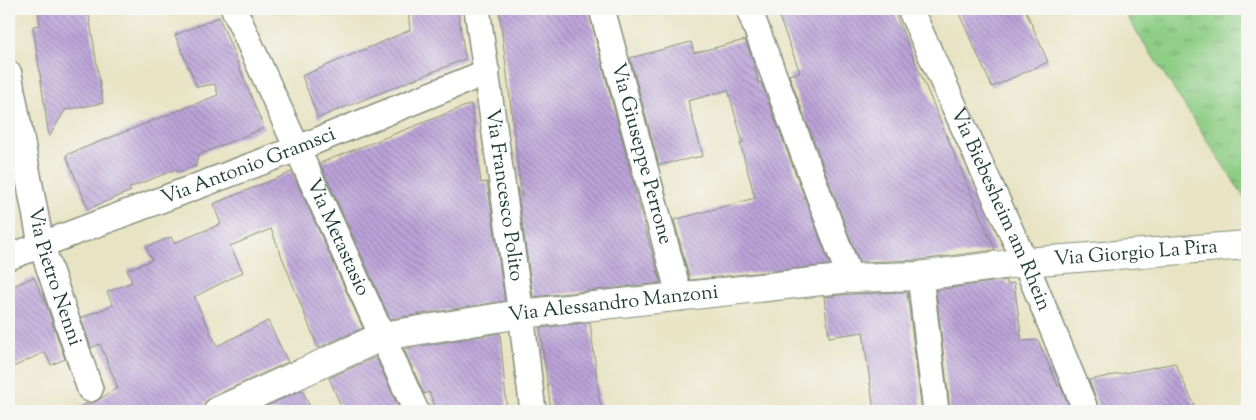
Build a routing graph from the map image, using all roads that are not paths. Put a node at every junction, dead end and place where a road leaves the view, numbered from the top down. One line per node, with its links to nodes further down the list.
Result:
1 (234, 9): 8 (street, Via Metastasio)
2 (477, 9): 6 (street, Via Francesco Polito)
3 (602, 9): 15 (street, Via Giuseppe Perrone)
4 (749, 9): 14 (street)
5 (910, 9): 12 (street, Via Biebesheim am Rhein)
6 (487, 72): 8 (street, Via Antonio Gramsci); 16 (street, Via Francesco Polito)
7 (9, 74): 9 (street, Via Pietro Nenni)
8 (296, 149): 9 (street, Via Antonio Gramsci); 17 (street, Via Metastasio)
9 (41, 244): 11 (street, Via Antonio Gramsci); 18 (street, Via Pietro Nenni)
10 (1247, 245): 12 (street, Via Giorgio La Pira)
11 (9, 257)
12 (1024, 262): 13 (street, Via Alessandro Manzoni); 23 (street, Via Biebesheim am Rhein)
13 (920, 276): 14 (street, Via Alessandro Manzoni); 22 (street)
14 (850, 278): 15 (street, Via Alessandro Manzoni)
15 (680, 298): 16 (street, Via Alessandro Manzoni)
16 (521, 314): 17 (street, Via Alessandro Manzoni); 21 (street, Via Francesco Polito)
17 (383, 336): 19 (street, Via Alessandro Manzoni); 20 (street, Via Metastasio)
18 (90, 389)
19 (218, 411)
20 (416, 411)
21 (533, 411)
22 (936, 411)
23 (1086, 411)

